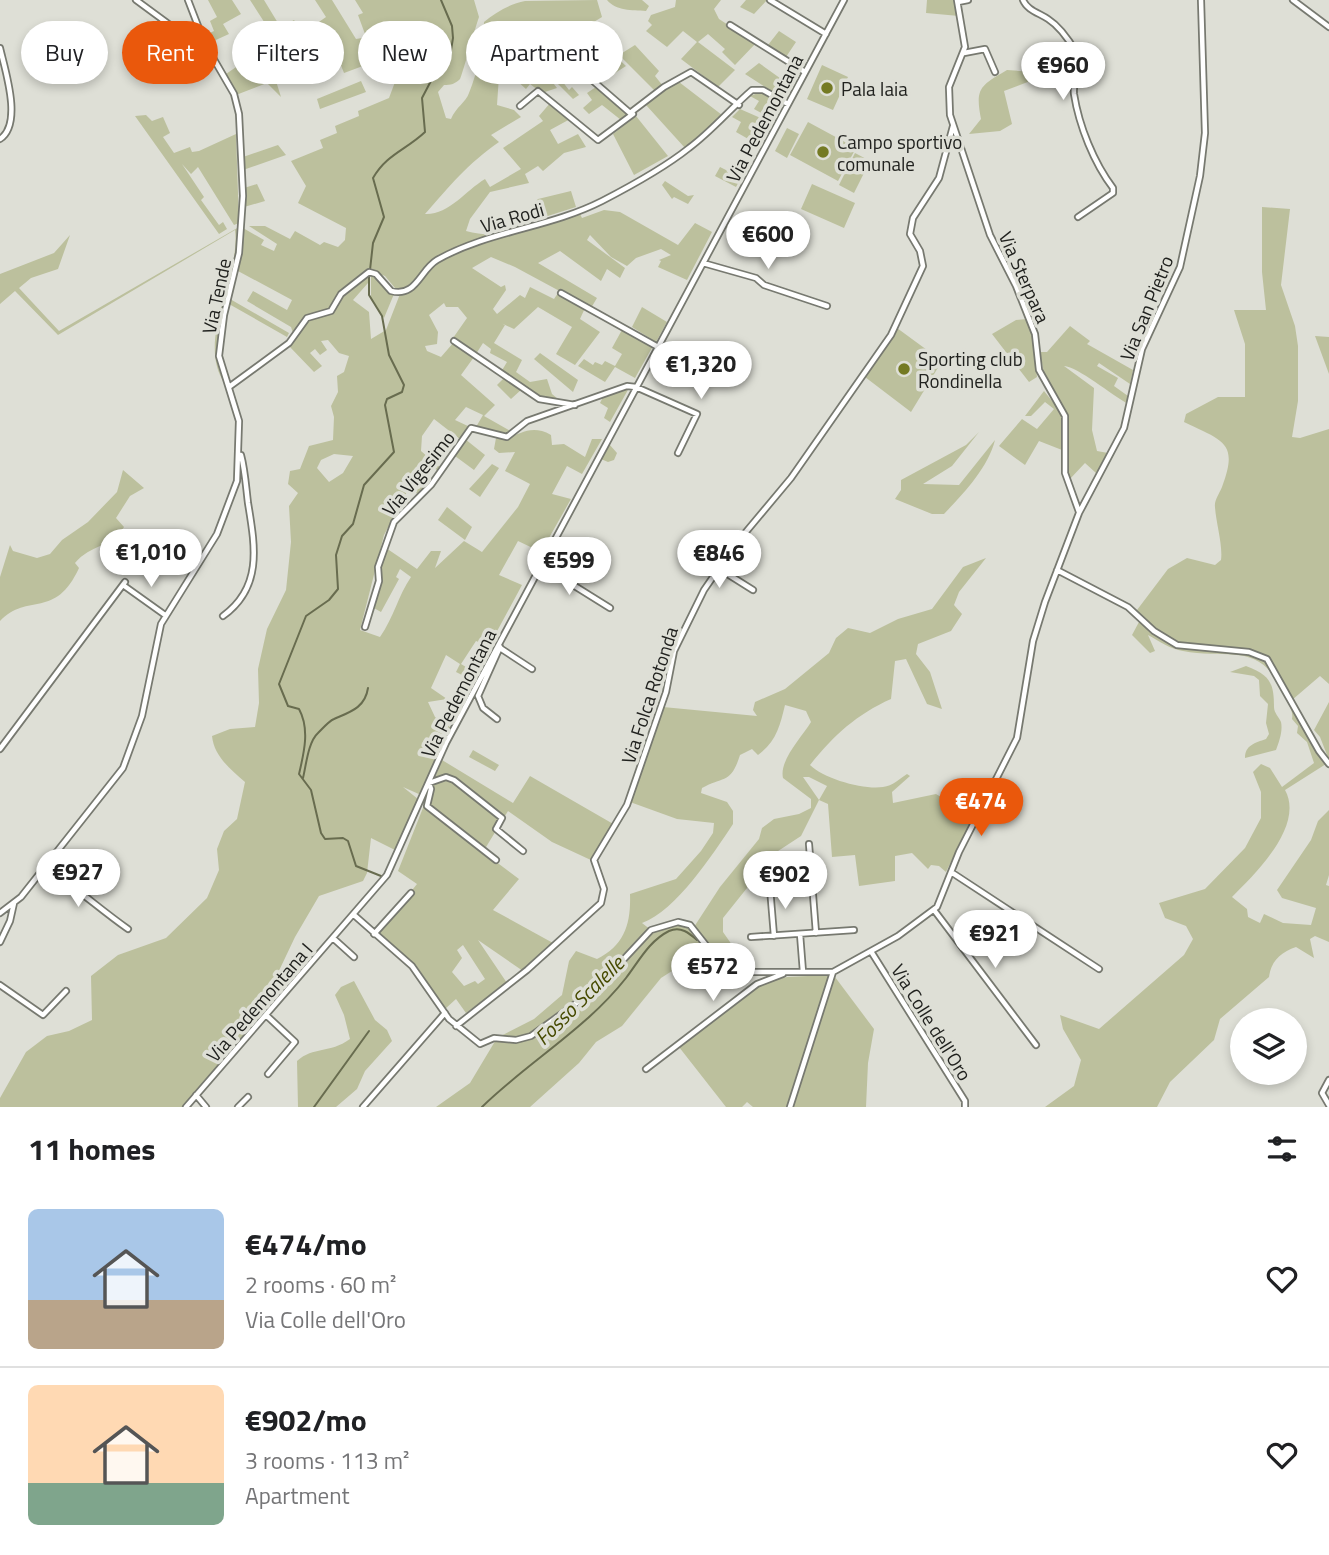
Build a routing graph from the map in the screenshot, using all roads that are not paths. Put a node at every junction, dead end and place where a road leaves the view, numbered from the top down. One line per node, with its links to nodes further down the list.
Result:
1 (136, 0): 10 (street)
2 (188, 0): 11 (street, Via Tende)
3 (770, 0): 14 (street)
4 (844, 0): 14 (street, Via Pedemontana)
5 (968, 0): 9 (street)
6 (1023, 0): 27 (street)
7 (1201, 0): 38 (street, Via San Pietro)
8 (1293, 0): 13 (street)
9 (957, 1): 16 (street, Via Sterpara)
10 (165, 21)
11 (197, 21)
12 (730, 25): 18 (street)
13 (1328, 25)
14 (826, 33): 18 (street, Via Pedemontana)
15 (0, 48): 26 (street)
16 (964, 53): 19 (street); 25 (street, Via Sterpara)
17 (218, 67): 33 (street, Via Tende)
18 (805, 72): 21 (street, Via Pedemontana)
19 (995, 72)
20 (596, 84): 24 (street)
21 (788, 104): 22 (street, Via Rodi); 28 (street, Via Pedemontana)
22 (739, 105): 24 (street); 33 (street, Via Rodi)
23 (520, 106): 24 (street)
24 (634, 113)
25 (953, 126): 38 (street, Via Sterpara); 40 (street, Via Folca Rotonda)
26 (0, 139)
27 (1079, 217)
28 (703, 262): 30 (street); 32 (street, Via Pedemontana)
29 (561, 293): 32 (street)
30 (827, 306)
31 (454, 341): 35 (street)
32 (658, 346): 34 (street, Via Pedemontana)
33 (229, 387): 36 (street, Via Tende)
34 (636, 387): 35 (street, Via Vigesimo); 37 (street); 39 (street, Via Pedemontana)
35 (576, 405): 46 (street, Via Vigesimo)
36 (240, 450): 44 (street, Via Tende); 45 (street)
37 (678, 453)
38 (1079, 513): 41 (street, Via San Pietro)
39 (541, 565): 43 (street); 47 (street, Via Pedemontana)
40 (718, 568): 42 (street); 83 (street, Via Folca Rotonda)
41 (1057, 570): 51 (street); 57 (street)
42 (753, 590)
43 (610, 608)
44 (165, 615): 50 (street); 56 (street, Via Tende)
45 (223, 616)
46 (365, 627)
47 (500, 645): 48 (street); 49 (street); 52 (street, Via Pedemontana)
48 (533, 669)
49 (497, 719)
50 (0, 750)
51 (1329, 764)
52 (429, 783): 54 (street); 55 (street); 63 (street, Via Pedemontana)
53 (809, 844): 66 (street)
54 (523, 851)
55 (495, 860)
56 (44, 867): 60 (street, Via Tende); 64 (street)
57 (951, 872): 61 (street); 75 (street)
58 (770, 888): 69 (street)
59 (411, 893): 67 (street)
60 (14, 904): 62 (street, Via Tende); 72 (street)
61 (934, 910): 73 (street, Via Colle dell'Oro); 84 (street)
62 (0, 913)
63 (354, 915): 67 (street); 71 (street, Via Pedemontana I)
64 (128, 929)
65 (854, 930): 66 (street)
66 (816, 933): 68 (street)
67 (374, 934): 81 (street)
68 (800, 934): 69 (street); 77 (street)
69 (774, 936): 70 (street)
70 (751, 937)
71 (334, 939): 74 (street); 82 (street, Via Pedemontana I)
72 (0, 942)
73 (872, 952): 78 (street, Via Colle dell'Oro); 96 (street, Via Colle dell'Oro)
74 (354, 957)
75 (1099, 969)
76 (795, 972): 77 (street, Via Colle dell'Oro); 83 (street, Via Colle dell'Oro); 85 (street)
77 (803, 972): 78 (street, Via Colle dell'Oro)
78 (833, 972): 95 (street)
79 (0, 985): 80 (street)
80 (66, 991)
81 (445, 1013): 83 (street); 94 (street)
82 (266, 1015): 86 (street); 88 (street, Via Pedemontana I)
83 (456, 1026)
84 (1036, 1045)
85 (646, 1069)
86 (268, 1074)
87 (1329, 1080): 90 (street)
88 (196, 1095): 91 (street, Via Pedemontana I); 92 (street)
89 (248, 1097): 93 (street)
90 (1329, 1105)
91 (186, 1107)
92 (206, 1107)
93 (238, 1107)
94 (363, 1107)
95 (790, 1107)
96 (965, 1107)

